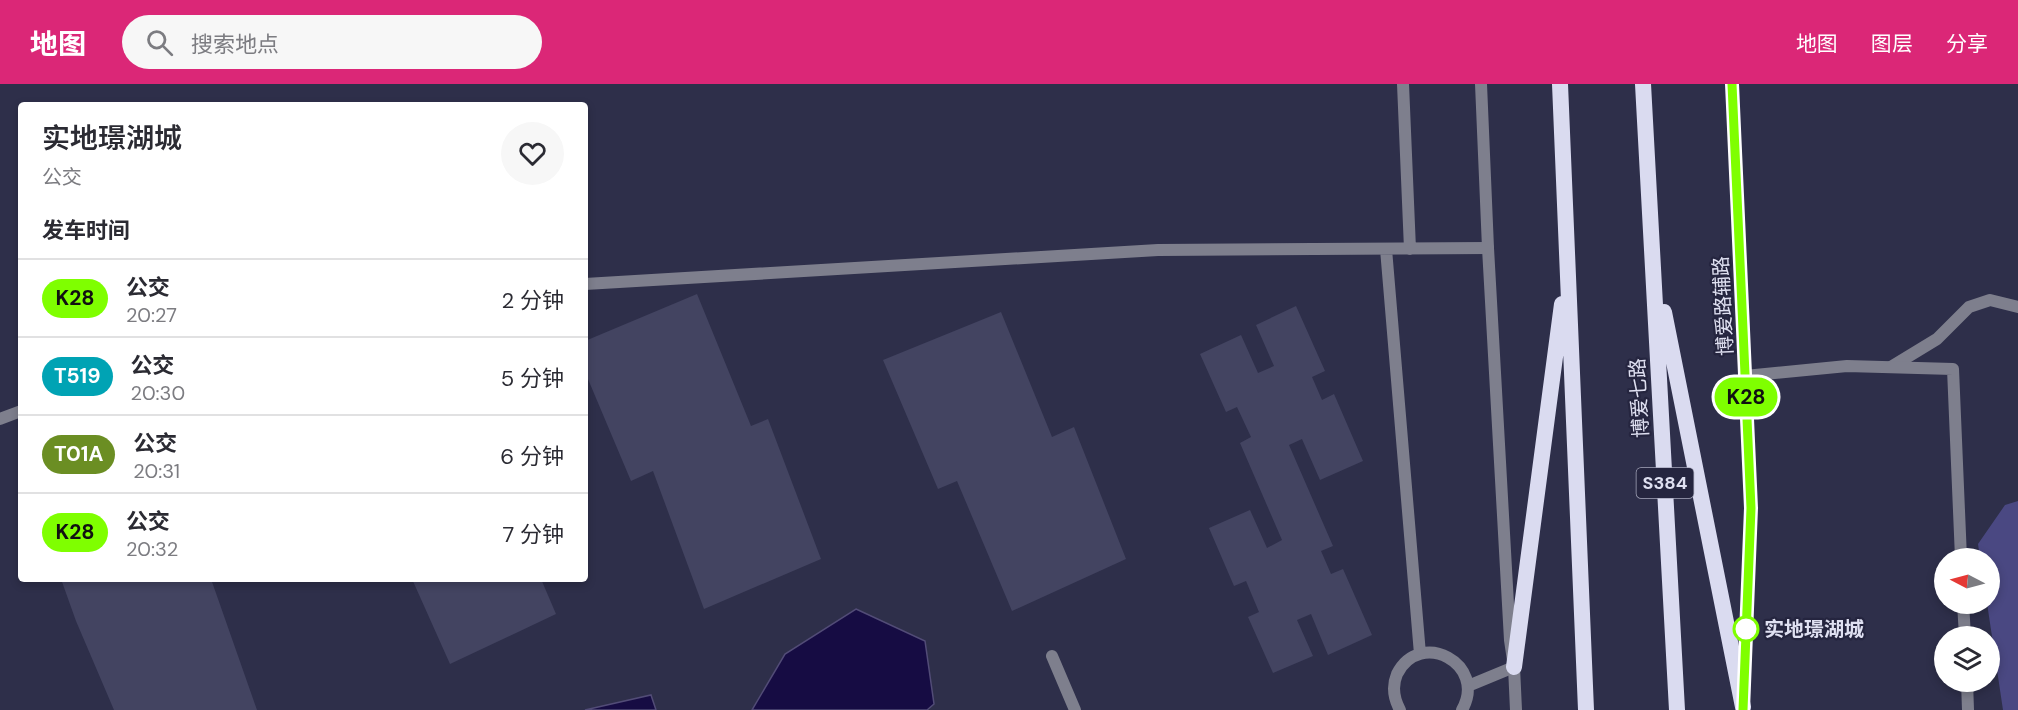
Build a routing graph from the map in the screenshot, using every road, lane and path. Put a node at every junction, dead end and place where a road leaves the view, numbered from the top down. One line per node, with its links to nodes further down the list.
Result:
1 (1403, 84): 7 (street)
2 (1481, 84): 8 (street)
3 (1560, 84): 10 (highway)
4 (1643, 84): 9 (highway, 博爱七路 / S384)
5 (1732, 84): 14 (street, 博爱路辅路)
6 (1386, 249): 7 (street); 11 (street); 18 (street)
7 (1410, 249): 8 (street)
8 (1488, 249): 20 (street)
9 (1652, 255): 23 (highway); 29 (highway, 博爱七路 / S384)
10 (1568, 259): 20 (highway); 28 (highway)
11 (588, 284)
12 (2018, 307): 13 (street)
13 (1892, 367): 14 (street); 17 (street)
14 (1745, 376): 23 (street, 博爱路辅路)
15 (18, 412): 16 (street)
16 (0, 419)
17 (1962, 548)
18 (1420, 654): 21 (street); 25 (street)
19 (1052, 656): 24 (street)
20 (1514, 667): 21 (street); 27 (street)
21 (1468, 686): 26 (street)
22 (1967, 692): 30 (street)
23 (1743, 708)
24 (1075, 710)
25 (1400, 710)
26 (1462, 710)
27 (1516, 710)
28 (1586, 710)
29 (1677, 710)
30 (1968, 710)

